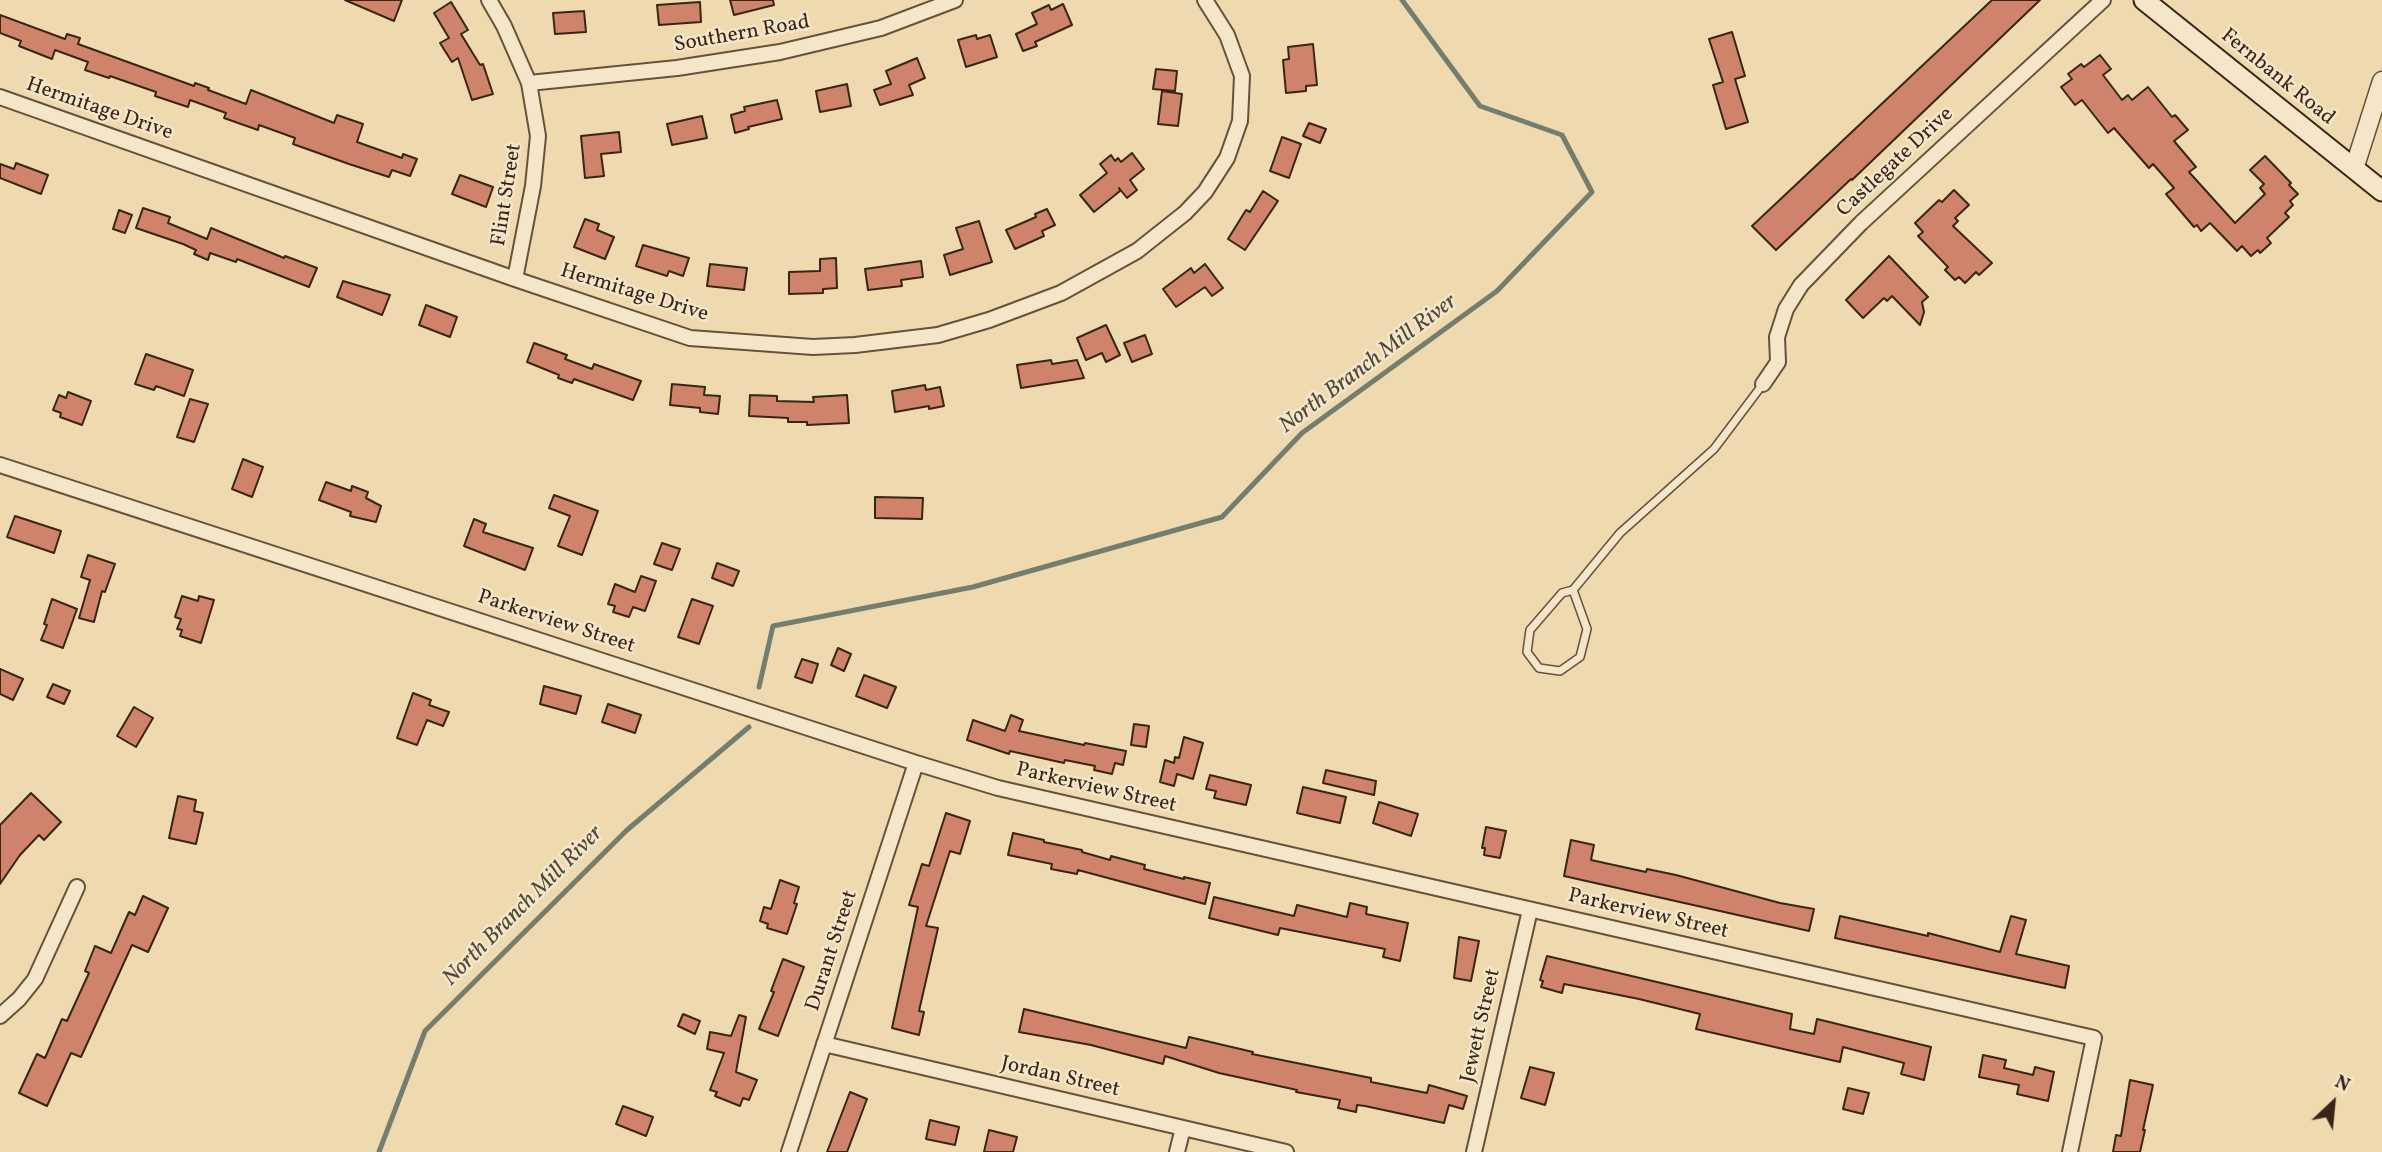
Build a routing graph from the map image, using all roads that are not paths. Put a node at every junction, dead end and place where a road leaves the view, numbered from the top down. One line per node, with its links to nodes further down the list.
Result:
1 (489, 0): 7 (street, Flint Street)
2 (955, 0): 7 (street, Southern Road)
3 (1205, 0): 11 (street, Hermitage Drive)
4 (2103, 0): 12 (street, Castlegate Drive)
5 (2144, 0): 9 (main road, Fernbank Road)
6 (2382, 81): 9 (street)
7 (529, 83): 11 (street, Flint Street)
8 (0, 97): 11 (street, Hermitage Drive)
9 (2354, 169): 10 (main road, Fernbank Road)
10 (2382, 191)
11 (515, 279)
12 (1763, 384): 14 (lane)
13 (0, 465): 15 (street, Parkerview Street)
14 (1573, 590): 14 (lane)
15 (916, 763): 17 (street, Parkerview Street); 19 (street, Durant Street)
16 (77, 887): 18 (street)
17 (1530, 910): 24 (street, Jewett Street); 25 (street, Parkerview Street)
18 (0, 1016)
19 (824, 1044): 20 (street, Jordan Street); 21 (street, Durant Street)
20 (1183, 1128): 22 (street); 23 (street, Jordan Street)
21 (789, 1152)
22 (1177, 1152)
23 (1286, 1152)
24 (1474, 1152)
25 (2070, 1152)

